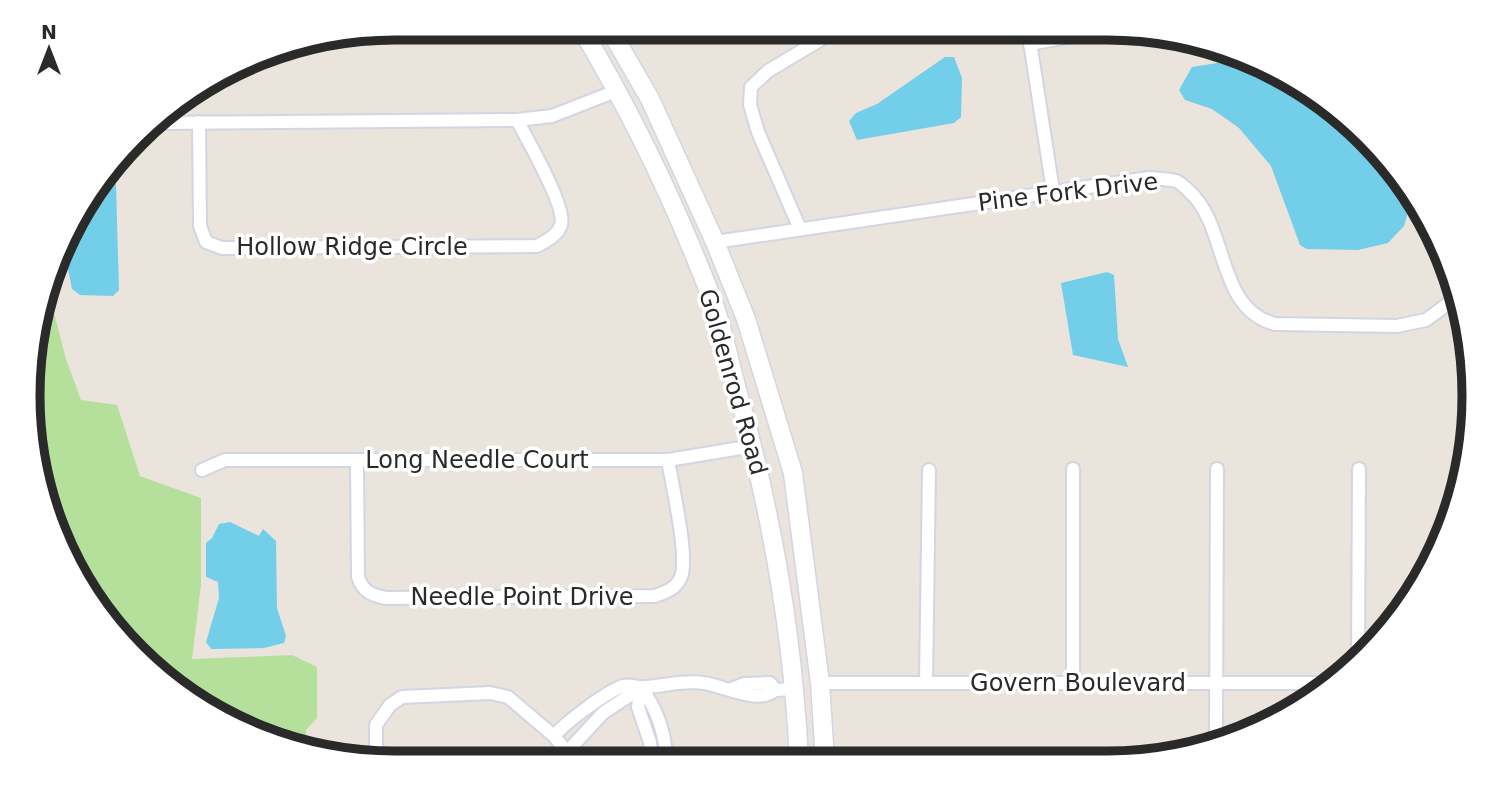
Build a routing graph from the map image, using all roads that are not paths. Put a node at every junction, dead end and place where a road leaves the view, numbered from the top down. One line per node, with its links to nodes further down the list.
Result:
1 (588, 40): 7 (main road, Goldenrod Road)
2 (616, 40): 13 (main road, Goldenrod Road)
3 (821, 40): 12 (street)
4 (1029, 40): 6 (street)
5 (1052, 40): 6 (street)
6 (1030, 44): 11 (street)
7 (616, 90): 8 (street); 15 (main road, Goldenrod Road)
8 (517, 120): 9 (street); 9 (street, Hollow Ridge Circle)
9 (199, 122): 10 (street)
10 (167, 123)
11 (1053, 191): 12 (street, Pine Fork Drive); 14 (street, Pine Fork Drive)
12 (800, 229): 13 (street, Pine Fork Drive)
13 (715, 242): 25 (main road, Goldenrod Road)
14 (1450, 303)
15 (753, 446): 17 (street, Long Needle Court); 23 (main road, Goldenrod Road)
16 (356, 460): 17 (street, Long Needle Court); 17 (street, Needle Point Drive); 21 (street, Long Needle Court)
17 (668, 460)
18 (1073, 469): 27 (street)
19 (1217, 469): 28 (street)
20 (1359, 469): 24 (street)
21 (202, 470)
22 (929, 470): 26 (street)
23 (790, 643): 25 (main road); 31 (main road, Goldenrod Road)
24 (1358, 647)
25 (820, 683): 26 (street, Govern Boulevard); 34 (main road, Goldenrod Road)
26 (926, 683): 27 (street, Govern Boulevard)
27 (1073, 683): 28 (street, Govern Boulevard)
28 (1216, 683): 29 (street, Govern Boulevard); 35 (street)
29 (1315, 683)
30 (641, 688): 31 (street); 32 (street); 33 (street); 36 (street); 39 (street)
31 (794, 689): 34 (main road); 42 (main road, Goldenrod Road)
32 (661, 731): 33 (street); 41 (street)
33 (647, 734): 40 (street)
34 (823, 734): 43 (main road, Goldenrod Road)
35 (1216, 734)
36 (554, 736): 37 (street); 38 (street)
37 (376, 750)
38 (566, 751)
39 (575, 751)
40 (650, 751)
41 (664, 751)
42 (798, 751)
43 (824, 751)

